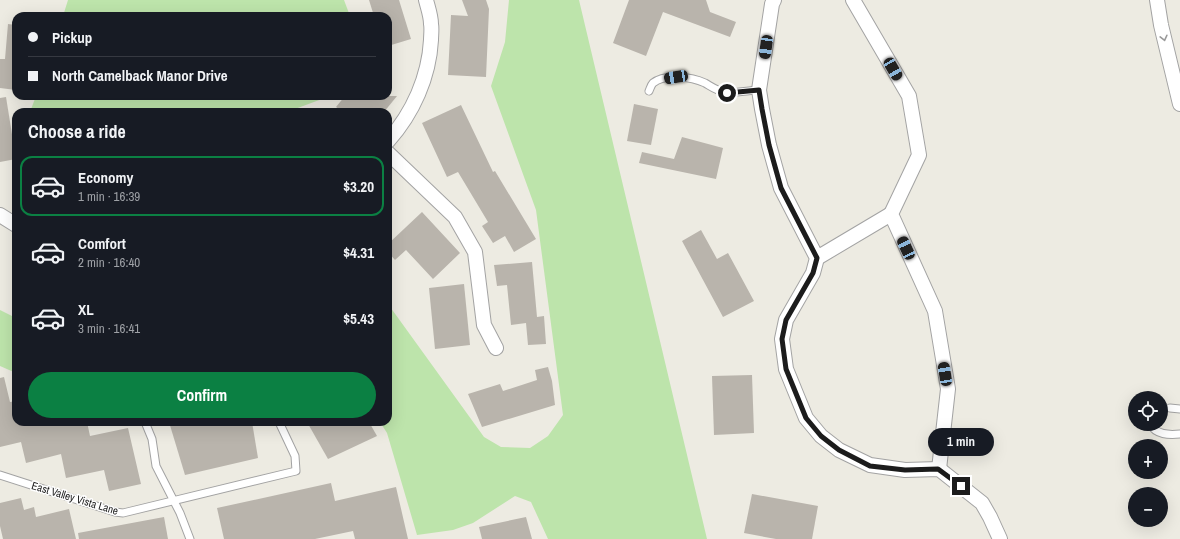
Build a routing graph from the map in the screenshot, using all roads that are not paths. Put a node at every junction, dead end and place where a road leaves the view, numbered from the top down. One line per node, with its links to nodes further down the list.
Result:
1 (426, 0): 8 (street)
2 (774, 0): 5 (street)
3 (853, 0): 10 (street)
4 (1157, 0): 7 (street, one-way to 7)
5 (759, 90): 6 (lane); 13 (street)
6 (649, 91)
7 (1180, 104)
8 (392, 136)
9 (392, 157): 14 (street)
10 (891, 214): 13 (street); 21 (street)
11 (0, 215): 12 (street)
12 (12, 222)
13 (817, 258): 21 (street)
14 (496, 348)
15 (1170, 408): 16 (lane)
16 (1180, 409)
17 (147, 426): 23 (lane)
18 (281, 426): 23 (lane, East Valley Vista Lane)
19 (1155, 431): 20 (lane)
20 (1180, 434)
21 (938, 469): 25 (street)
22 (0, 475): 23 (lane, East Valley Vista Lane)
23 (174, 502): 24 (lane)
24 (190, 539)
25 (1000, 539)

